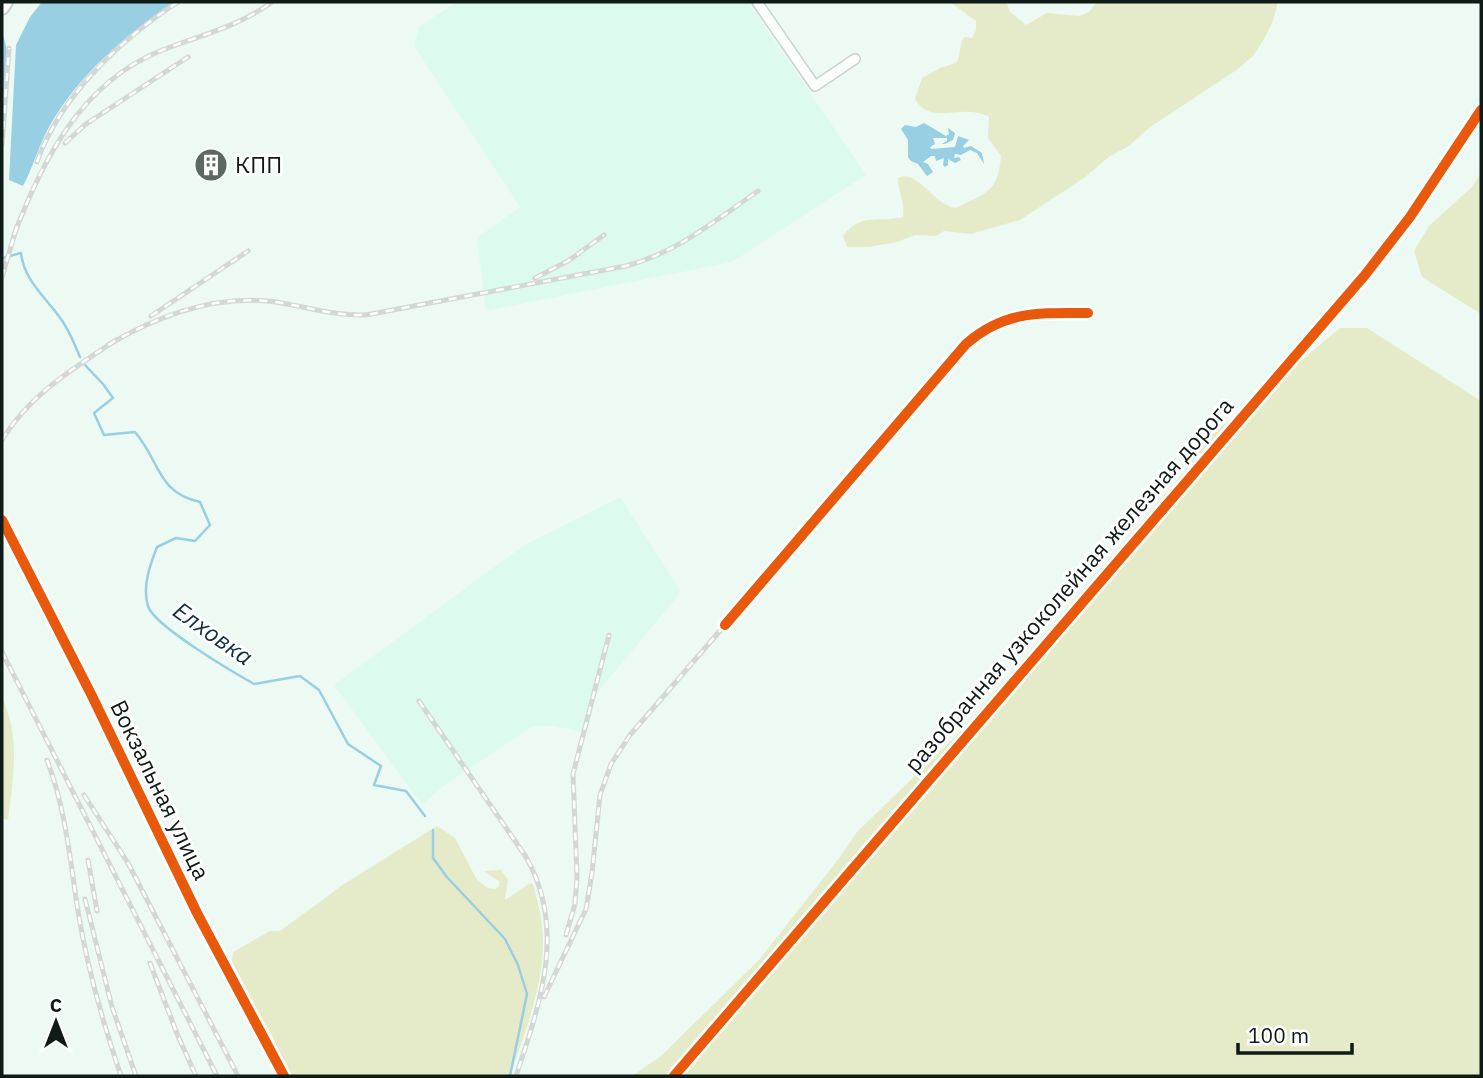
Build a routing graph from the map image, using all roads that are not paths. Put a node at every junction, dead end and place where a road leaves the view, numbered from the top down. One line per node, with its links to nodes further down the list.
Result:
1 (6, 2): 3 (main road)
2 (757, 2): 4 (street)
3 (2, 8)
4 (855, 59)
5 (1481, 110): 10 (street, разобранная узкоколейная железная дорога)
6 (1088, 313): 8 (street)
7 (2, 520): 9 (street, Вокзальная улица)
8 (726, 625)
9 (284, 1076)
10 (674, 1076)

